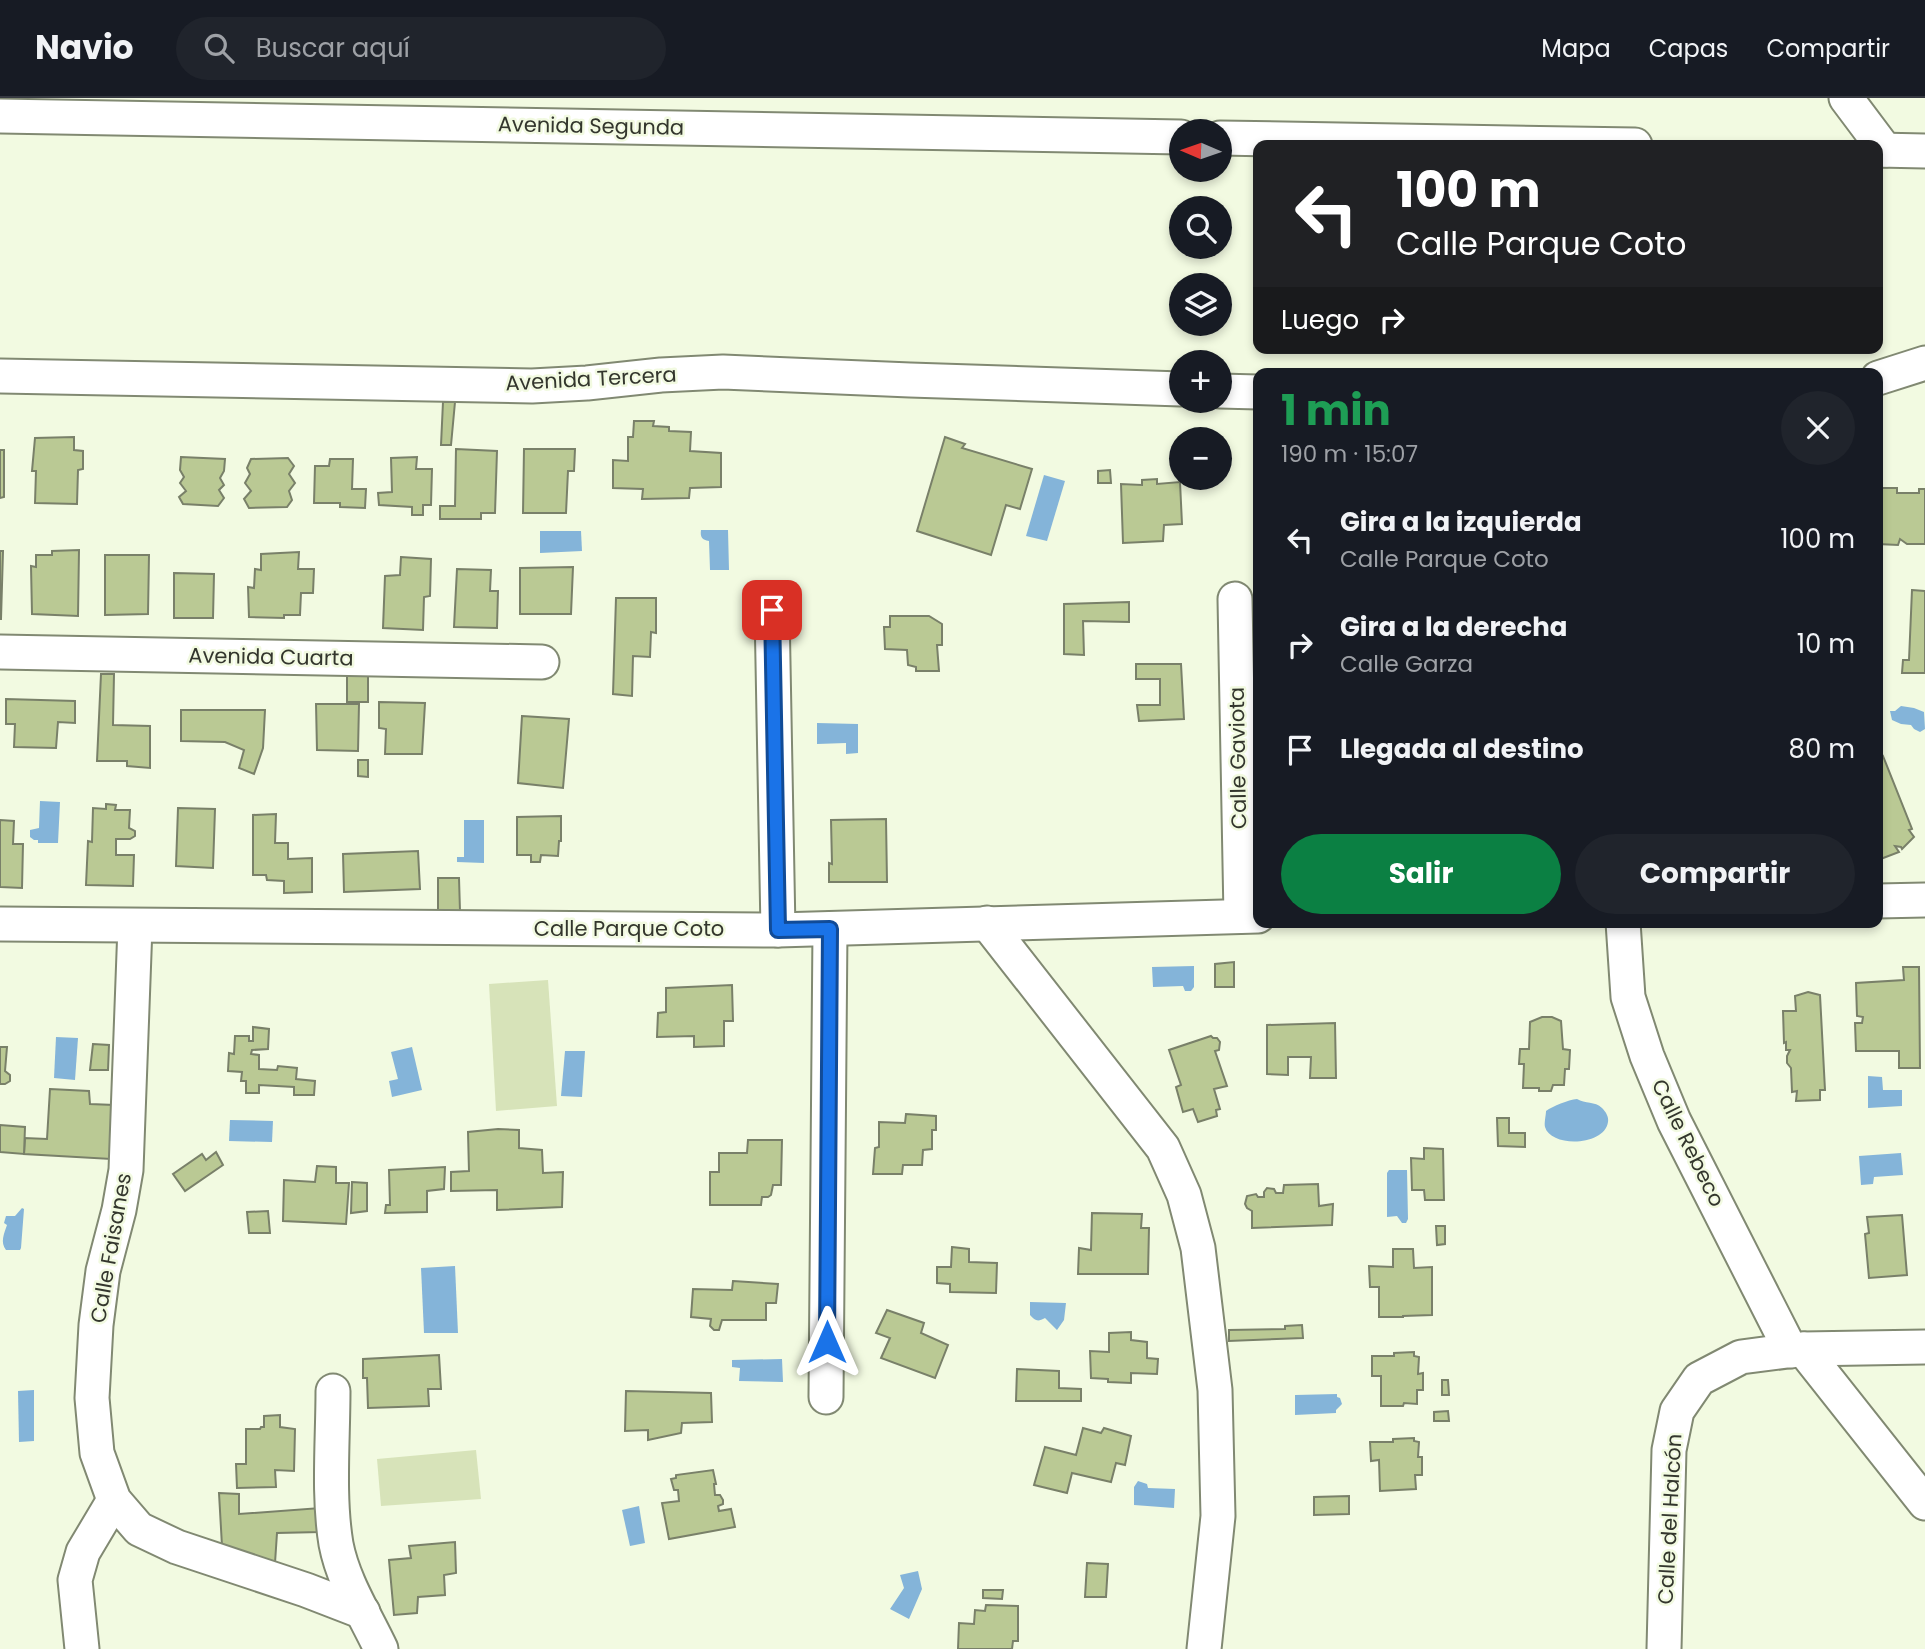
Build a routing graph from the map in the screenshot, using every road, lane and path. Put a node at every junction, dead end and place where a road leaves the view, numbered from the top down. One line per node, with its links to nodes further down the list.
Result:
1 (1846, 98): 6 (street)
2 (0, 116): 3 (street, Avenida Segunda)
3 (1169, 137)
4 (1232, 138): 5 (street)
5 (1339, 140)
6 (1874, 140)
7 (1883, 150): 8 (street)
8 (1925, 151)
9 (1925, 363): 11 (street)
10 (0, 376): 12 (street, Avenida Tercera)
11 (1883, 376)
12 (1169, 389)
13 (1232, 391): 14 (street)
14 (1253, 392)
15 (1235, 599): 21 (street, Calle Gaviota)
16 (772, 610): 27 (street)
17 (0, 652): 18 (street, Avenida Cuarta)
18 (542, 662)
19 (1925, 900): 20 (street)
20 (1883, 901)
21 (1250, 916): 22 (street, Calle Parque Coto)
22 (987, 923): 26 (street, Calle Parque Coto); 37 (street)
23 (0, 924): 24 (street, Calle Parque Coto)
24 (135, 926): 27 (street, Calle Parque Coto); 32 (street, Calle Faisanes)
25 (1623, 928): 29 (street, Calle Rebeco)
26 (830, 929): 27 (street, Calle Parque Coto); 31 (street)
27 (778, 930)
28 (1925, 1347): 29 (street, Calle del Halcón)
29 (1797, 1350): 33 (street, Calle Rebeco); 38 (street, Calle del Halcón)
30 (333, 1391): 34 (street)
31 (827, 1397)
32 (114, 1500): 34 (street, Calle Faisanes); 35 (street)
33 (1925, 1503)
34 (363, 1612): 36 (street)
35 (82, 1649)
36 (381, 1649)
37 (1204, 1649)
38 (1664, 1649)

